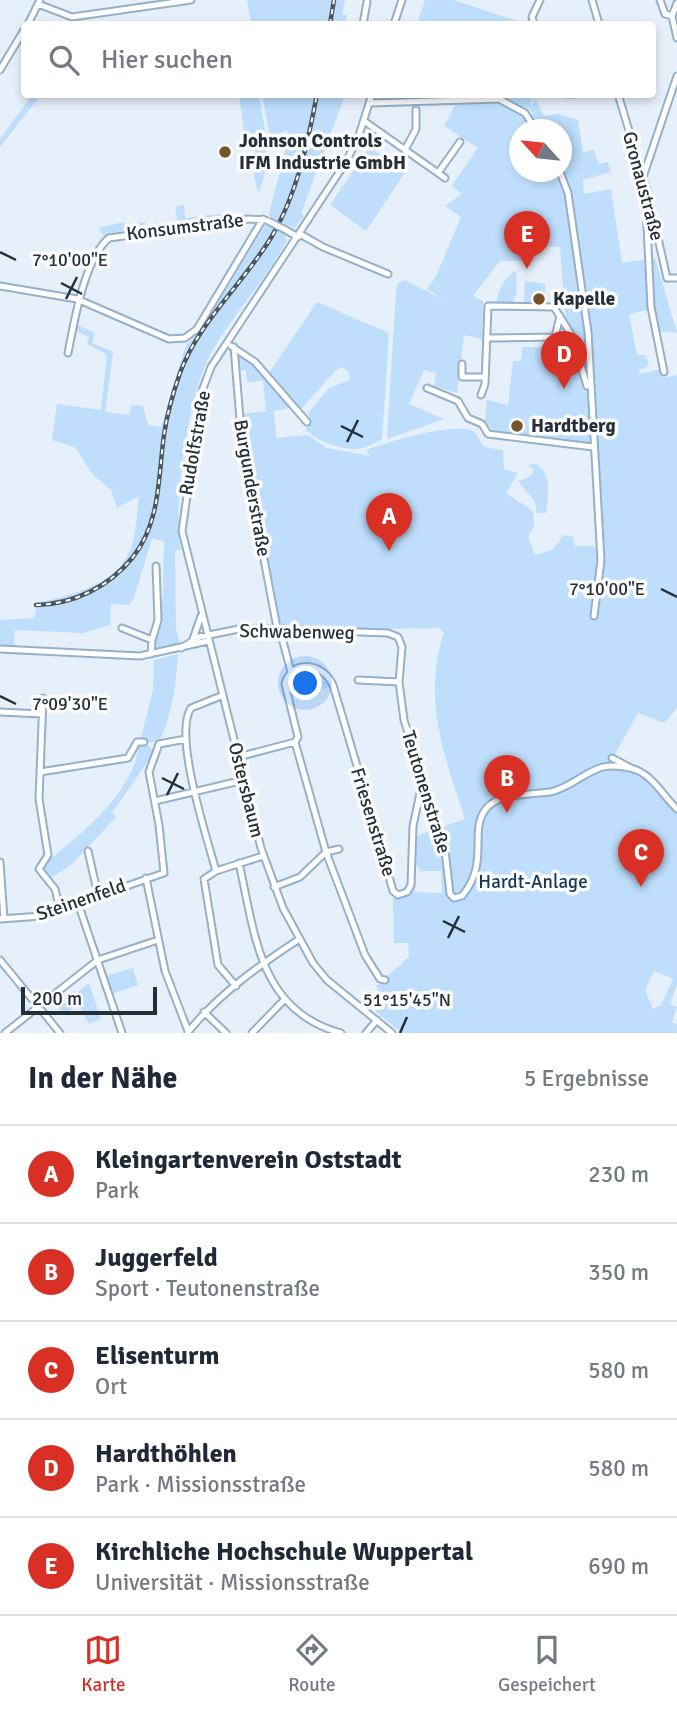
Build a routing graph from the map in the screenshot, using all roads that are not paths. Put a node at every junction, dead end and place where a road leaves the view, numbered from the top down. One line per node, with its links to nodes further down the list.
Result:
1 (127, 0): 10 (street)
2 (191, 0): 10 (street)
3 (402, 0): 14 (street)
4 (540, 0): 15 (street)
5 (592, 0): 16 (street)
6 (660, 0): 11 (street)
7 (39, 2): 10 (street); 12 (street)
8 (367, 2): 13 (street)
9 (677, 3): 11 (street)
10 (128, 10)
11 (672, 16): 18 (street)
12 (30, 21)
13 (364, 21)
14 (395, 21)
15 (533, 21)
16 (598, 21)
17 (21, 35): 19 (street)
18 (677, 38)
19 (0, 70)
20 (677, 76): 30 (street)
21 (371, 98): 23 (street, Rudolfstraße)
22 (619, 98): 30 (street, Gronaustraße)
23 (370, 103): 25 (street); 26 (street, Rudolfstraße)
24 (416, 110): 28 (street)
25 (529, 119)
26 (364, 121): 28 (street); 35 (street, Rudolfstraße)
27 (460, 142): 29 (street)
28 (405, 150): 29 (street)
29 (438, 173): 31 (street)
30 (643, 177): 33 (street, Gronaustraße)
31 (445, 178)
32 (564, 182): 49 (street)
33 (645, 186): 37 (street, Gronaustraße); 46 (street)
34 (265, 220): 35 (street, Konsumstraße, bridge); 39 (street, Konsumstraße); 39 (street)
35 (299, 235): 36 (street); 42 (street, Rudolfstraße)
36 (388, 274)
37 (677, 278)
38 (0, 286): 39 (street)
39 (77, 299): 44 (street, Konsumstraße)
40 (560, 316): 41 (street); 41 (street); 49 (street)
41 (487, 338): 47 (street)
42 (226, 342): 43 (street); 54 (street, Rudolfstraße)
43 (234, 347): 51 (street); 57 (street, Burgunderstraße)
44 (68, 353)
45 (462, 364): 47 (street)
46 (664, 372)
47 (485, 377): 50 (street)
48 (427, 388): 52 (street)
49 (590, 392): 52 (street)
50 (481, 396)
51 (307, 422)
52 (593, 447): 55 (street)
53 (156, 566): 61 (street)
54 (202, 614): 59 (street, Rudolfstraße); 60 (street)
55 (594, 616)
56 (122, 628): 61 (street)
57 (278, 629): 58 (street, Schwabenweg); 59 (street, Schwabenweg); 65 (street, Burgunderstraße)
58 (388, 633): 67 (street, Teutonenstraße)
59 (207, 638): 60 (street); 62 (street); 68 (street, Ostersbaum)
60 (193, 639): 62 (street)
61 (152, 640): 64 (street)
62 (181, 648): 64 (street)
63 (0, 649): 64 (street)
64 (151, 654)
65 (291, 672): 73 (street, Burgunderstraße); 80 (street, Friesenstraße)
66 (358, 680): 67 (street)
67 (399, 682): 80 (street, Teutonenstraße)
68 (222, 696): 72 (street); 75 (street, Ostersbaum)
69 (43, 698): 71 (street)
70 (0, 712): 71 (street)
71 (42, 714): 78 (street)
72 (186, 739): 74 (street); 81 (street)
73 (295, 742): 75 (street); 86 (street, Burgunderstraße)
74 (150, 745): 78 (street); 82 (street)
75 (238, 757): 79 (street, Ostersbaum)
76 (612, 758): 77 (street)
77 (631, 768): 80 (street, Teutonenstraße); 83 (street)
78 (40, 772): 95 (street)
79 (244, 780): 81 (street); 87 (street, Ostersbaum)
80 (422, 782)
81 (194, 792): 82 (street); 90 (street)
82 (155, 801): 91 (street, Steinenfeld)
83 (677, 809)
84 (338, 849): 86 (street)
85 (88, 851): 93 (street)
86 (326, 852): 92 (street); 102 (street, Burgunderstraße)
87 (263, 856): 89 (street); 92 (street, Ostersbaum)
88 (0, 862): 96 (street)
89 (239, 863): 90 (street); 101 (street)
90 (216, 871): 103 (street)
91 (146, 878): 93 (street, Steinenfeld); 97 (street)
92 (274, 887): 98 (street, Ostersbaum)
93 (98, 895): 94 (street, Steinenfeld)
94 (78, 903): 95 (street, Steinenfeld); 100 (street)
95 (61, 909): 96 (street, Steinenfeld)
96 (2, 919)
97 (158, 940): 100 (street); 109 (street)
98 (298, 940): 101 (street); 107 (street, Ostersbaum)
99 (0, 960): 105 (street)
100 (97, 960): 105 (street); 112 (street)
101 (261, 964): 103 (street); 104 (street)
102 (385, 980)
103 (236, 986): 106 (street)
104 (285, 999): 108 (street); 114 (street)
105 (39, 1007): 110 (street); 111 (street)
106 (204, 1012): 109 (street); 113 (street)
107 (377, 1020): 117 (street); 118 (street, Ostersbaum)
108 (318, 1027): 115 (street); 116 (street)
109 (187, 1032)
110 (5, 1033)
111 (60, 1033)
112 (122, 1033)
113 (226, 1033)
114 (252, 1033)
115 (312, 1033)
116 (341, 1033)
117 (366, 1033)
118 (392, 1033)

